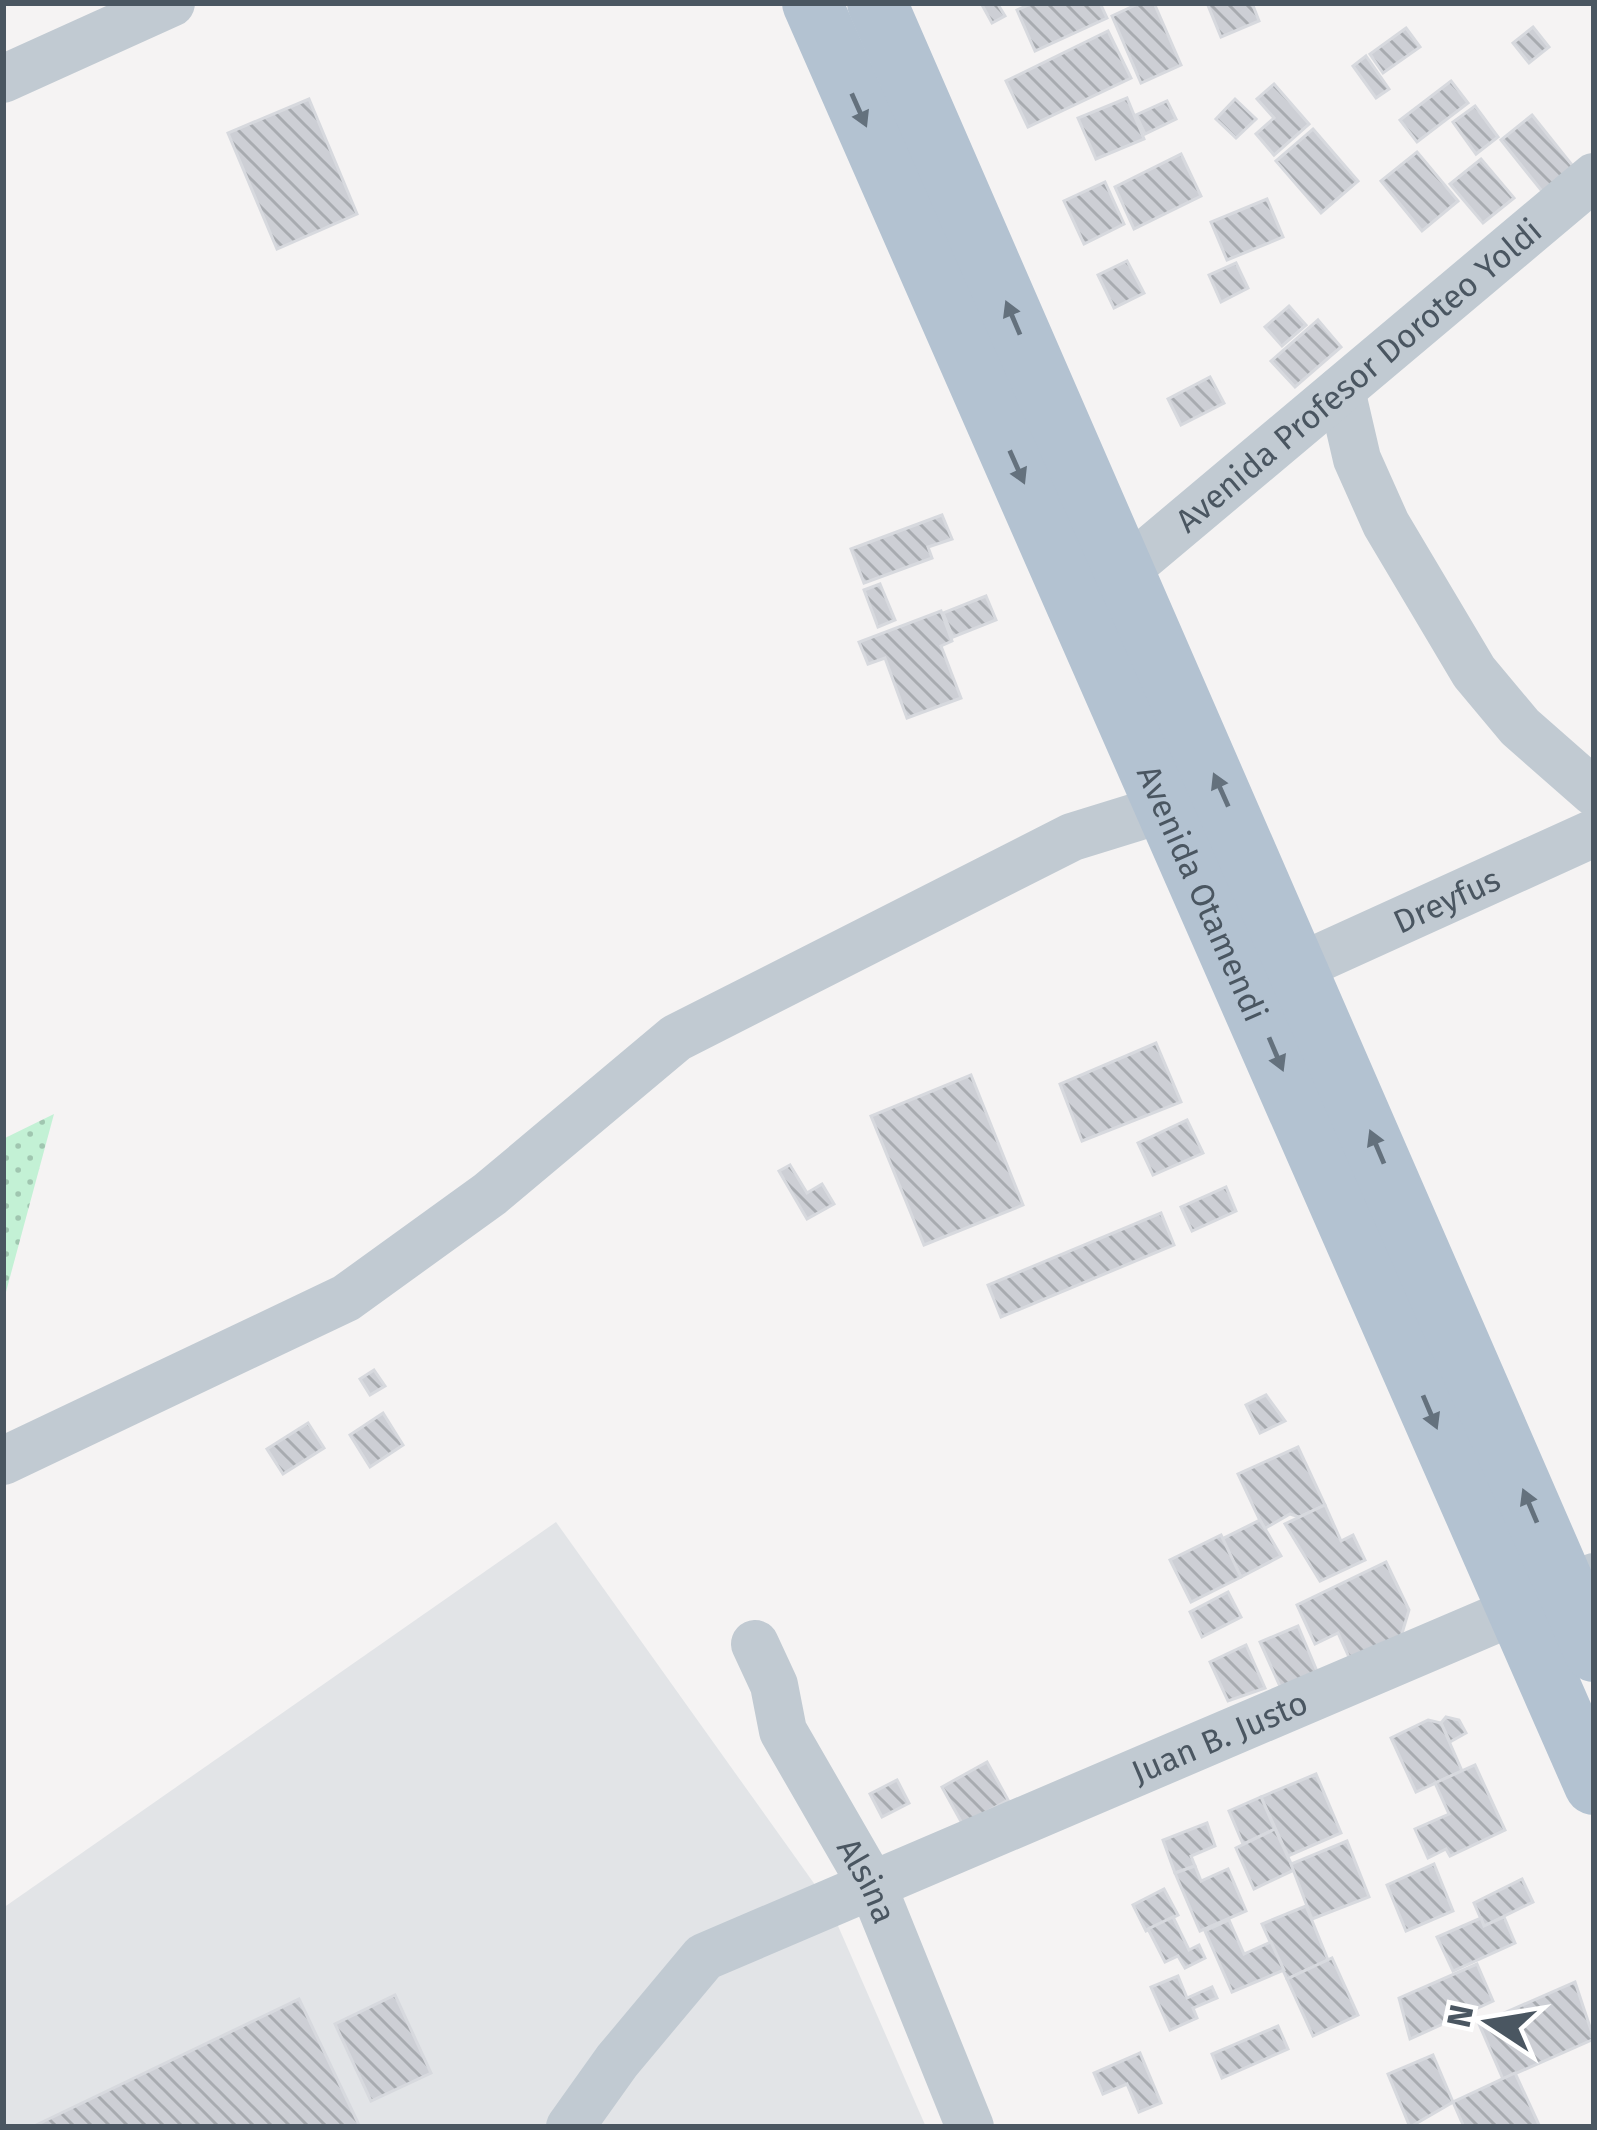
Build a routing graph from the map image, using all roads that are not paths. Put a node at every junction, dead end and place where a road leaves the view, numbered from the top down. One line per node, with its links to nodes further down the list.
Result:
1 (171, 3): 4 (street)
2 (812, 3): 7 (main road, Avenida Otamendi, one-way to 7)
3 (877, 3): 7 (main road, Avenida Otamendi, one-way to 3)
4 (3, 79)
5 (1594, 177): 6 (street, Avenida Profesor Doroteo Yoldi)
6 (1341, 389): 7 (street, Avenida Profesor Doroteo Yoldi); 9 (street)
7 (1097, 557): 8 (main road, Avenida Otamendi)
8 (1123, 638): 10 (main road, Avenida Otamendi); 12 (main road, Avenida Otamendi, one-way to 8)
9 (1594, 792)
10 (1169, 807): 13 (street); 14 (main road, Avenida Otamendi, one-way to 14)
11 (1594, 833): 12 (street, Dreyfus)
12 (1299, 967): 14 (main road, Avenida Otamendi, one-way to 12)
13 (3, 1462)
14 (1558, 1592): 16 (main road, Avenida Otamendi); 17 (main road, Avenida Otamendi); 18 (street, Juan B. Justo)
15 (755, 1644): 18 (street, Alsina)
16 (1594, 1652)
17 (1594, 1785)
18 (873, 1887): 19 (street, Juan B. Justo); 20 (street, Alsina)
19 (570, 2127)
20 (970, 2127)

